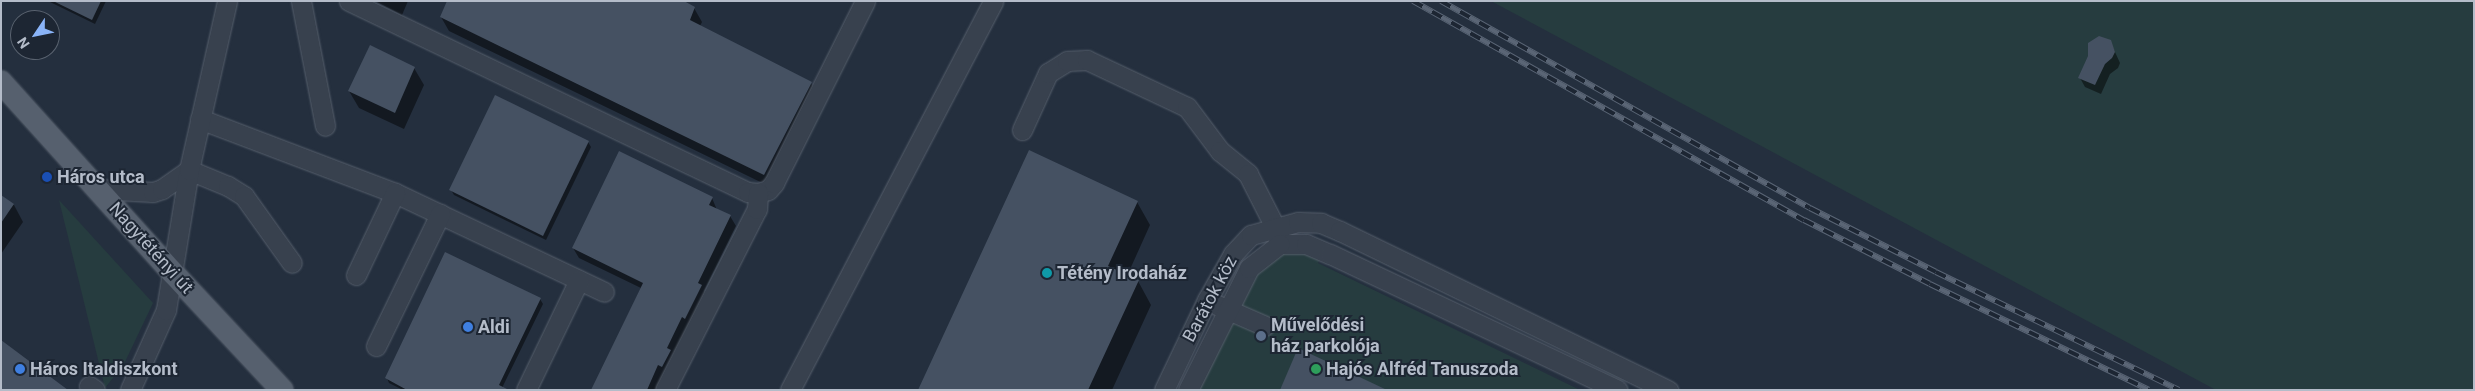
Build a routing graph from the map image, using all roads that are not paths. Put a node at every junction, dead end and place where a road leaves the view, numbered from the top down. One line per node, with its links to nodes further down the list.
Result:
1 (227, 1): 7 (street)
2 (301, 1): 8 (street)
3 (349, 1): 13 (street)
4 (865, 1): 13 (street)
5 (990, 7): 30 (street)
6 (1, 82): 11 (main road, Nagytétényi út)
7 (200, 119): 10 (street); 12 (street)
8 (325, 126)
9 (1022, 130): 15 (street)
10 (189, 170): 11 (street); 16 (street); 17 (street)
11 (98, 189): 17 (main road, Nagytétényi út)
12 (395, 193): 14 (street); 18 (street)
13 (758, 193): 29 (street)
14 (440, 214): 19 (street); 24 (street)
15 (1278, 235): 21 (street, Barátok köz); 22 (street, Barátok köz); 25 (street); 33 (street)
16 (292, 263)
17 (172, 272): 26 (street); 27 (main road, Nagytétényi út)
18 (356, 275)
19 (579, 280): 20 (street); 28 (street)
20 (604, 292)
21 (1207, 300): 22 (street); 31 (street, Barátok köz)
22 (1228, 309): 23 (street); 32 (street, Barátok köz)
23 (1265, 326)
24 (376, 346)
25 (1613, 389)
26 (130, 390)
27 (282, 390)
28 (526, 390)
29 (665, 390)
30 (790, 390)
31 (1164, 390)
32 (1188, 390)
33 (1668, 390)

